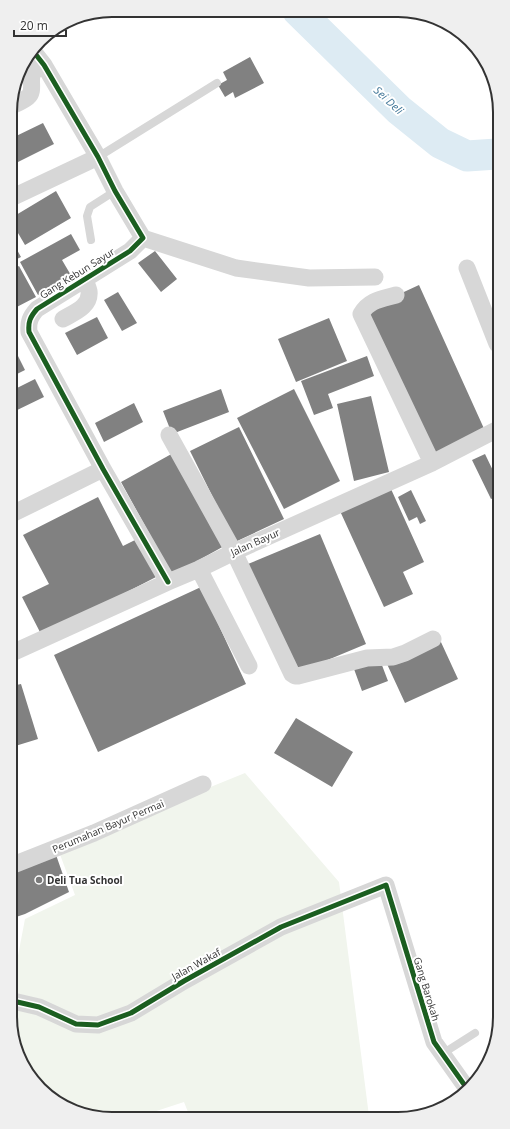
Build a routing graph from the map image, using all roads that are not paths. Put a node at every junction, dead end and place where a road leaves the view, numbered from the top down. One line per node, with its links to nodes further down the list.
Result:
1 (36, 55): 2 (street)
2 (44, 65): 4 (street); 5 (street)
3 (217, 83): 5 (lane)
4 (18, 103)
5 (98, 157): 6 (street); 7 (street)
6 (115, 191): 8 (street); 9 (lane)
7 (17, 195)
8 (143, 238): 11 (street); 12 (street, Gang Kebun Sayur)
9 (91, 240)
10 (467, 268): 15 (street)
11 (375, 277)
12 (85, 279): 14 (street); 19 (street, Gang Kebun Sayur)
13 (396, 295): 18 (street)
14 (62, 319)
15 (493, 334)
16 (493, 432): 18 (street, Jalan Bayur)
17 (169, 435): 21 (street)
18 (432, 463): 21 (street, Jalan Bayur)
19 (103, 469): 20 (street); 23 (street, Gang Kebun Sayur)
20 (17, 512)
21 (234, 552): 22 (street, Jalan Bayur); 24 (street)
22 (199, 569): 23 (street, Jalan Bayur); 26 (street)
23 (168, 582): 25 (street, Jalan Bayur)
24 (433, 639)
25 (17, 651)
26 (249, 666)
27 (203, 784): 28 (street, Perumahan Bayur Permai)
28 (17, 863)
29 (386, 885): 30 (street, Jalan Wakaf); 32 (street, Gang Barokah)
30 (17, 1002)
31 (476, 1033): 32 (lane)
32 (442, 1054): 33 (street, Gang Barokah)
33 (464, 1085)

